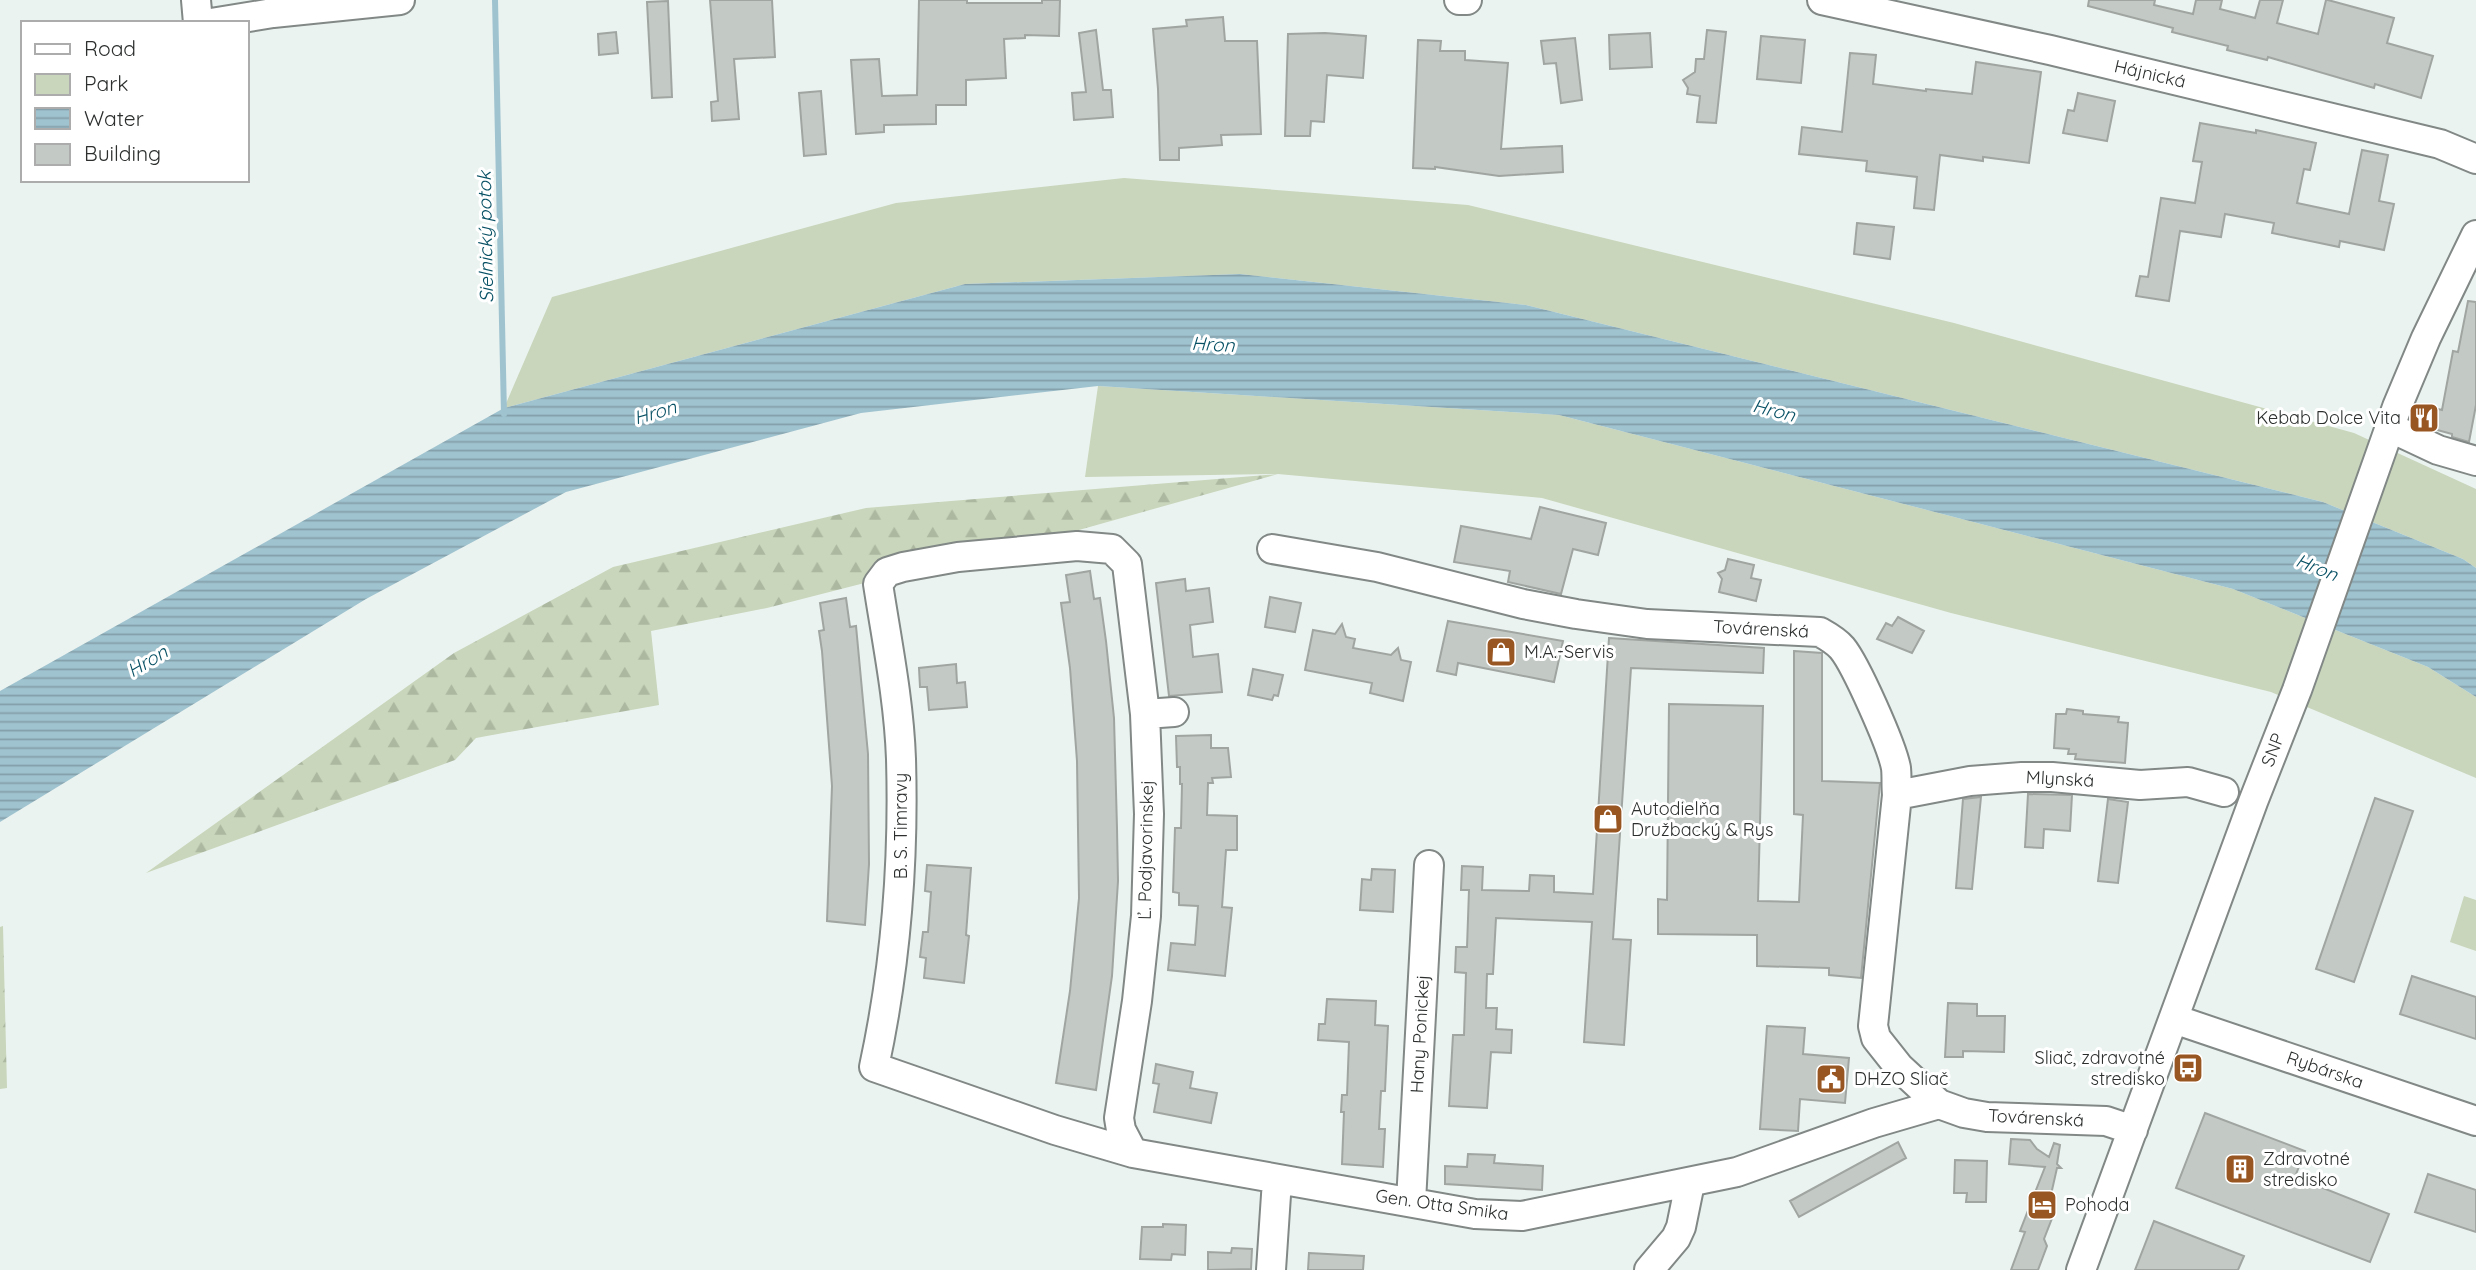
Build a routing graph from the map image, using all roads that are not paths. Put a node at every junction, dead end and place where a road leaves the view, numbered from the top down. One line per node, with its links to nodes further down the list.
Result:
1 (196, 0): 7 (street)
2 (400, 0): 6 (street)
3 (1459, 0): 4 (street)
4 (1467, 0)
5 (1822, 0): 9 (street, Hájnická)
6 (368, 2): 8 (street)
7 (198, 21)
8 (223, 21)
9 (2476, 159)
10 (2476, 235): 11 (street, SNP)
11 (2385, 439): 12 (street); 20 (street, SNP)
12 (2476, 461)
13 (1112, 549): 16 (street, Ľ. Podjavorinskej); 21 (street, B. S. Timravy)
14 (1272, 549): 18 (street, Továrenská)
15 (1174, 712): 16 (street)
16 (1145, 714): 25 (street, Ľ. Podjavorinskej)
17 (2224, 792): 18 (street, Mlynská)
18 (1897, 795): 22 (street, Továrenská)
19 (1429, 865): 28 (street, Hany Ponickej)
20 (2174, 1019): 23 (street, Rybárska); 24 (street, SNP)
21 (874, 1067): 25 (street, Gen. Otta Smika)
22 (1939, 1104): 24 (street, Továrenská); 27 (street)
23 (2476, 1121)
24 (2133, 1130): 31 (street, SNP)
25 (1133, 1153): 26 (street, Gen. Otta Smika)
26 (1277, 1180): 28 (street, Gen. Otta Smika); 29 (street)
27 (1690, 1183): 28 (street, Gen. Otta Smika); 30 (street)
28 (1411, 1202)
29 (1271, 1270)
30 (1649, 1270)
31 (2081, 1270)

